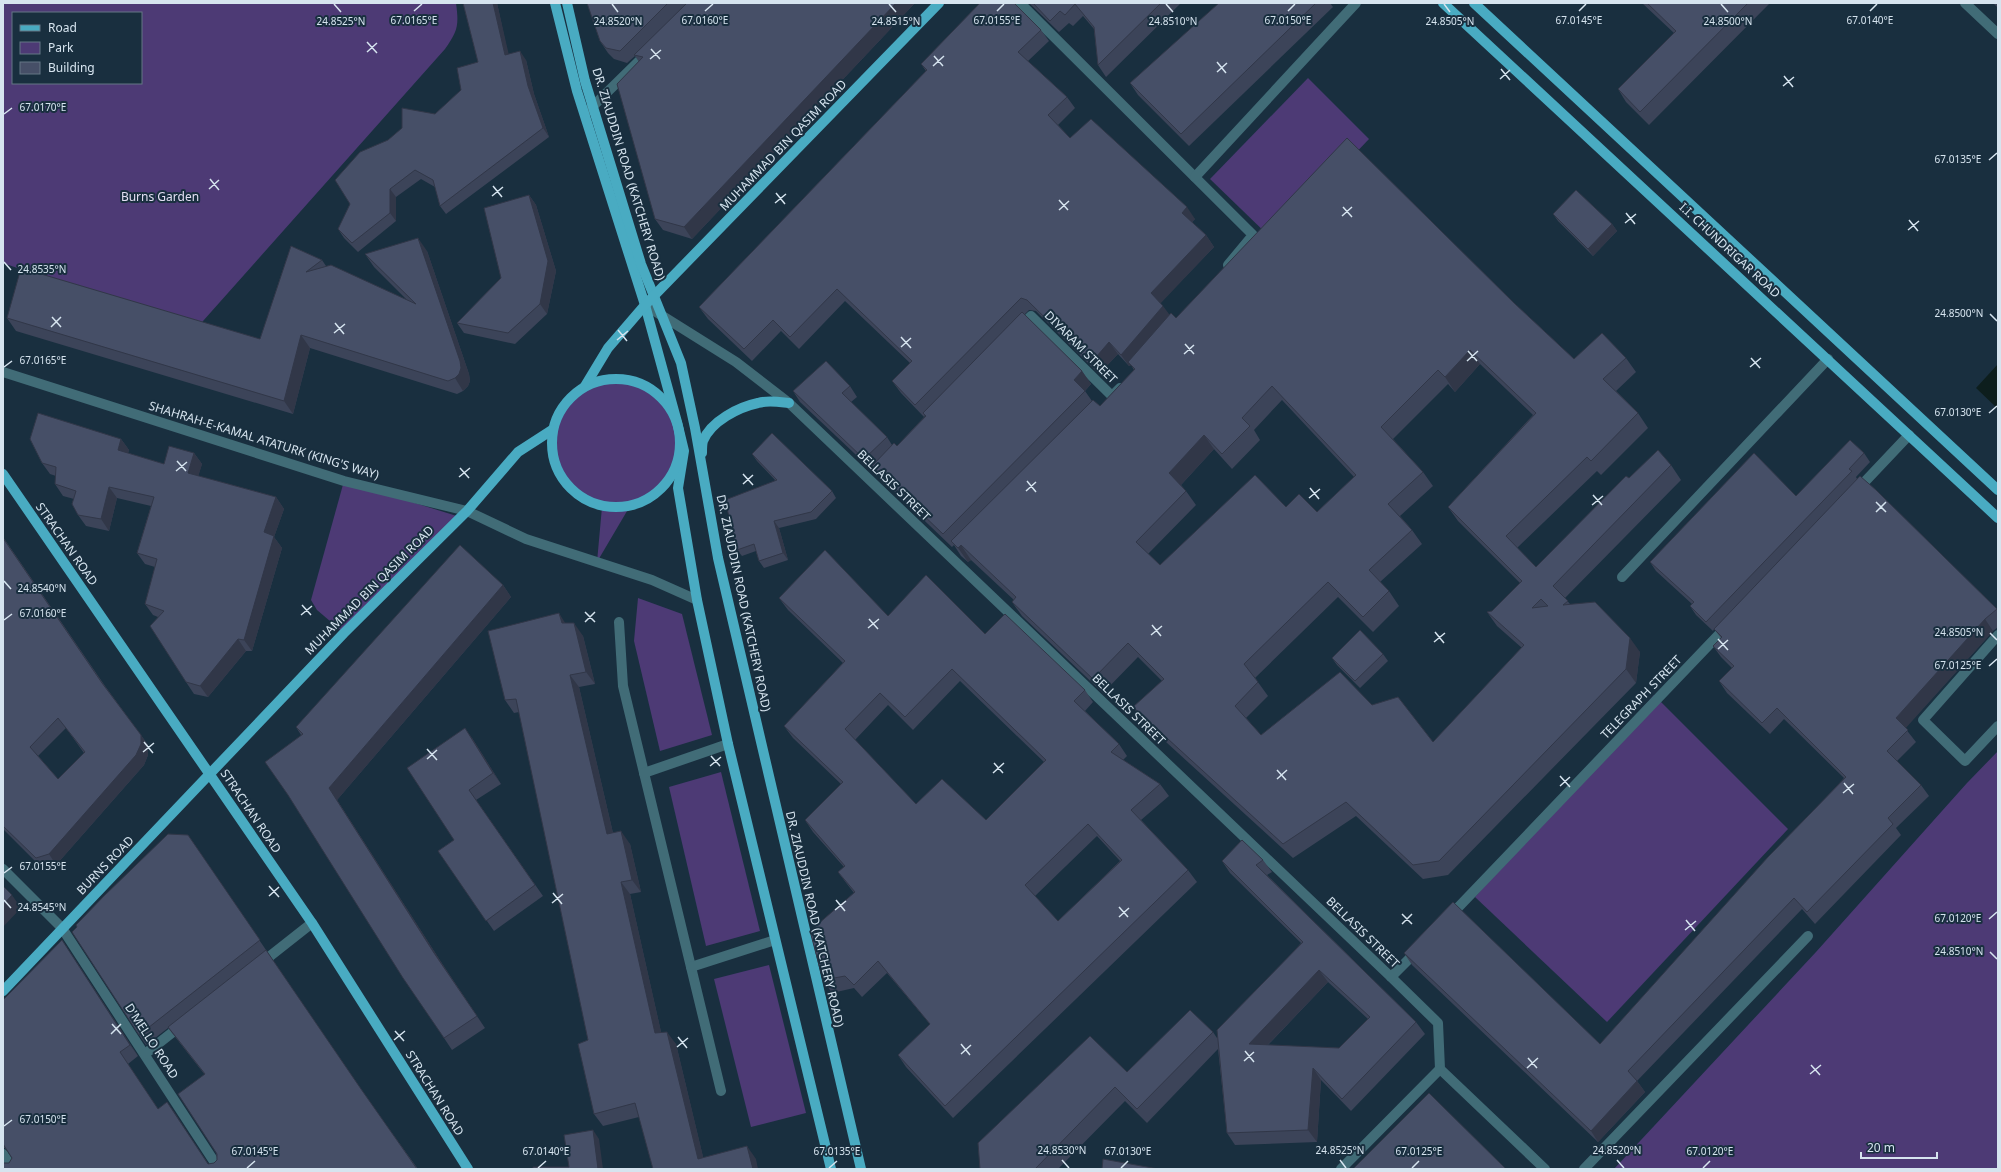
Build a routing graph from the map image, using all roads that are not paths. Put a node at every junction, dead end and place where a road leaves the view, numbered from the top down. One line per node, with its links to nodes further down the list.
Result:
1 (555, 3): 12 (main road, DR. ZIAUDDIN ROAD (KATCHERY ROAD))
2 (567, 3): 11 (main road, DR. ZIAUDDIN ROAD (KATCHERY ROAD))
3 (939, 3): 15 (main road, MUHAMMAD BIN QASIM ROAD)
4 (1020, 3): 13 (street)
5 (1356, 3): 13 (street)
6 (1443, 3): 19 (main road, I.I. CHUNDRIGAR ROAD)
7 (1474, 3): 32 (main road, I.I. CHUNDRIGAR ROAD)
8 (1965, 3): 9 (street)
9 (1998, 34)
10 (648, 52): 11 (street)
11 (594, 107): 12 (street); 15 (main road, DR. ZIAUDDIN ROAD (KATCHERY ROAD))
12 (584, 114): 16 (main road, DR. ZIAUDDIN ROAD (KATCHERY ROAD))
13 (1195, 177): 14 (street)
14 (1222, 271)
15 (654, 295): 16 (main road, MUHAMMAD BIN QASIM ROAD); 17 (main road, DR. ZIAUDDIN ROAD (KATCHERY ROAD))
16 (645, 304): 17 (street, BELLASIS STREET); 22 (main road, MUHAMMAD BIN QASIM ROAD); 24 (main road, DR. ZIAUDDIN ROAD (KATCHERY ROAD))
17 (662, 315): 23 (street, BELLASIS STREET); 25 (main road, DR. ZIAUDDIN ROAD (KATCHERY ROAD))
18 (1014, 333): 21 (street, DIYARAM STREET)
19 (1828, 359): 27 (main road, I.I. CHUNDRIGAR ROAD); 36 (street)
20 (3, 372): 34 (street, SHAHRAH-E-KAMAL ATATURK (KING'S WAY))
21 (1128, 378)
22 (585, 386): 24 (main road); 26 (main road)
23 (789, 403): 29 (main road); 54 (street, BELLASIS STREET)
24 (677, 422): 28 (main road, DR. ZIAUDDIN ROAD (KATCHERY ROAD)); 30 (main road)
25 (695, 428): 28 (main road); 29 (main road, DR. ZIAUDDIN ROAD (KATCHERY ROAD))
26 (552, 430): 30 (main road); 34 (main road, MUHAMMAD BIN QASIM ROAD)
27 (1909, 435): 33 (street); 35 (main road, I.I. CHUNDRIGAR ROAD)
28 (684, 451): 30 (main road); 37 (main road, DR. ZIAUDDIN ROAD (KATCHERY ROAD))
29 (701, 463): 65 (main road, DR. ZIAUDDIN ROAD (KATCHERY ROAD))
30 (676, 470)
31 (3, 474): 44 (main road, STRACHAN ROAD)
32 (1998, 490)
33 (1848, 498)
34 (467, 511): 37 (street, SHAHRAH-E-KAMAL ATATURK (KING'S WAY)); 44 (main road, MUHAMMAD BIN QASIM ROAD)
35 (1998, 518)
36 (1622, 577)
37 (697, 600): 42 (main road, DR. ZIAUDDIN ROAD (KATCHERY ROAD))
38 (1732, 620): 47 (street, TELEGRAPH STREET)
39 (619, 622): 43 (street)
40 (1998, 635): 41 (street)
41 (1998, 726)
42 (728, 744): 43 (street); 50 (main road, DR. ZIAUDDIN ROAD (KATCHERY ROAD))
43 (644, 773): 52 (street)
44 (210, 775): 46 (main road, STRACHAN ROAD); 48 (main road, BURNS ROAD)
45 (3, 869): 48 (street, D'MELLO ROAD)
46 (312, 923): 53 (street); 63 (main road, STRACHAN ROAD)
47 (1440, 926)
48 (62, 928): 55 (main road, BURNS ROAD); 57 (street, D'MELLO ROAD)
49 (1808, 936): 68 (street)
50 (775, 940): 52 (street); 64 (main road, DR. ZIAUDDIN ROAD (KATCHERY ROAD))
51 (1424, 944): 54 (street)
52 (691, 967): 59 (street)
53 (251, 970)
54 (1391, 977): 58 (street, BELLASIS STREET)
55 (3, 991)
56 (188, 1019): 57 (street)
57 (145, 1054): 62 (street, D'MELLO ROAD)
58 (1440, 1069): 66 (street); 67 (street)
59 (721, 1091)
60 (3, 1154): 61 (street)
61 (13, 1169)
62 (218, 1169)
63 (468, 1169)
64 (831, 1169)
65 (861, 1169)
66 (1341, 1169)
67 (1545, 1169)
68 (1584, 1169)

